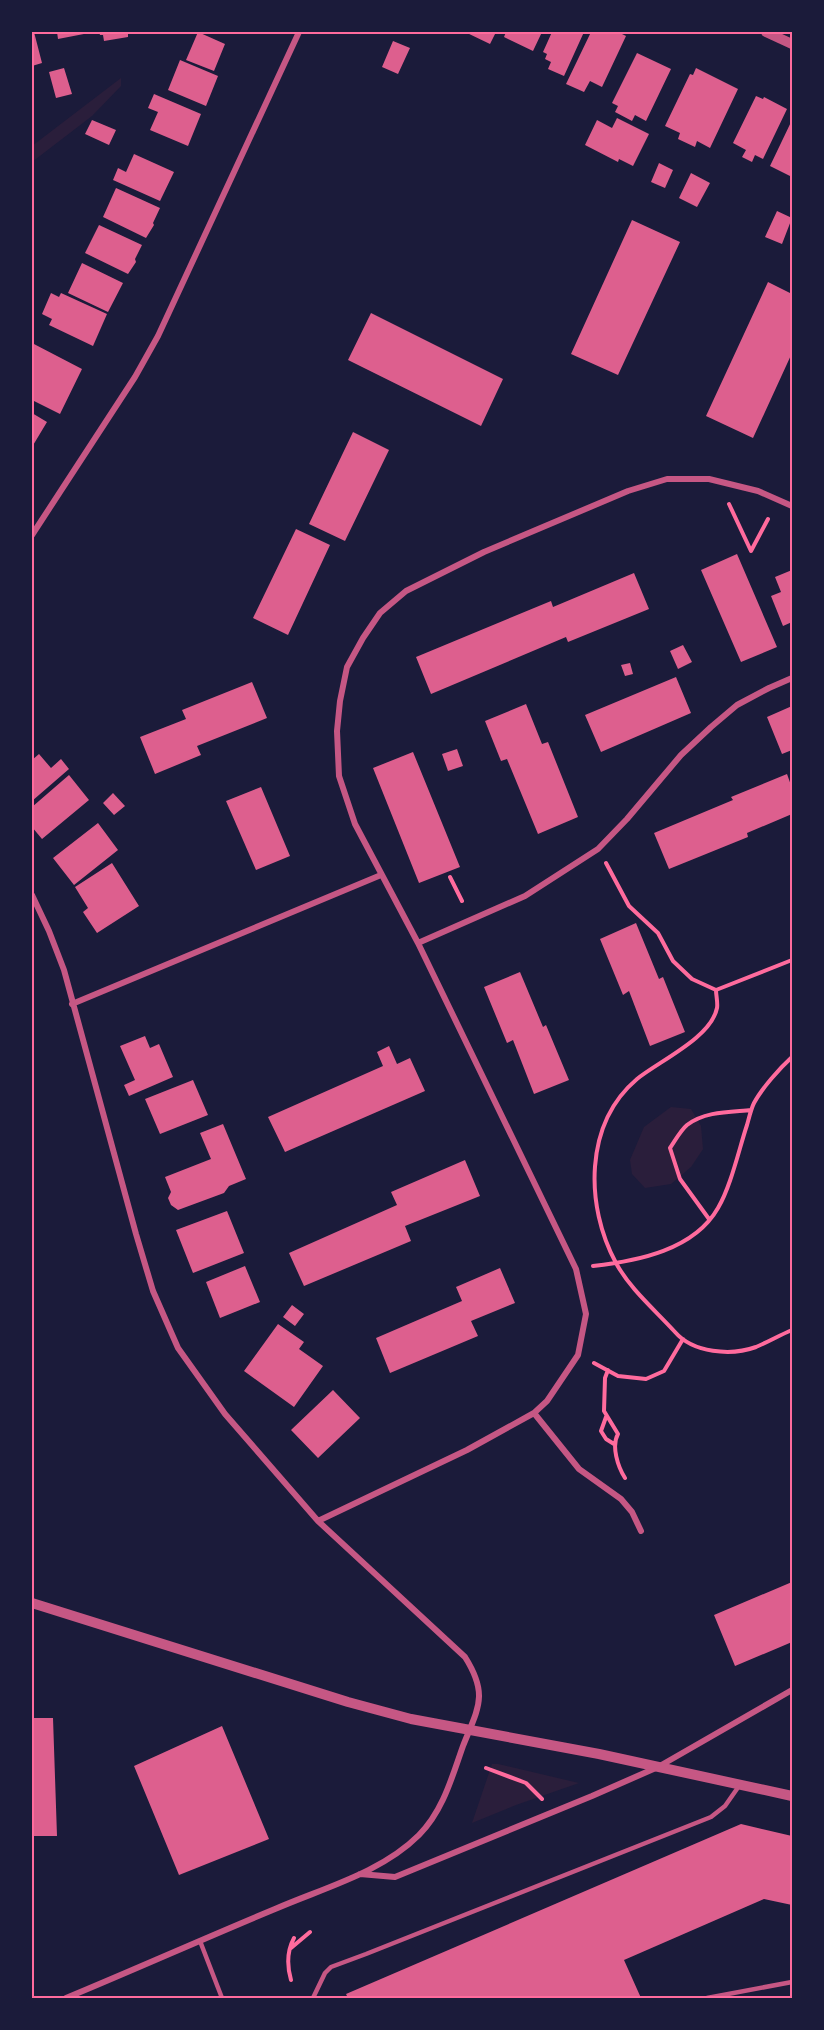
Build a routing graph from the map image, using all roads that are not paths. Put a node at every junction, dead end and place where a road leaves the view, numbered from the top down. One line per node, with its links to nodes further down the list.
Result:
1 (299, 32): 5 (street)
2 (766, 32): 3 (street)
3 (792, 44)
4 (792, 506): 7 (street)
5 (32, 535)
6 (792, 678): 9 (street)
7 (381, 875): 9 (street); 10 (street)
8 (32, 895): 10 (street)
9 (418, 943): 11 (street)
10 (72, 1004): 12 (street)
11 (534, 1413): 12 (street); 13 (street)
12 (318, 1521): 16 (street)
13 (641, 1531)
14 (32, 1603): 16 (street)
15 (792, 1690): 17 (street)
16 (469, 1730): 17 (street); 20 (street)
17 (658, 1767): 18 (street); 20 (street)
18 (741, 1784): 19 (street); 25 (lane)
19 (792, 1796)
20 (360, 1875): 21 (street)
21 (200, 1941): 23 (street); 24 (lane)
22 (792, 1982): 26 (lane)
23 (66, 1998)
24 (222, 1998)
25 (313, 1998)
26 (707, 1998)

